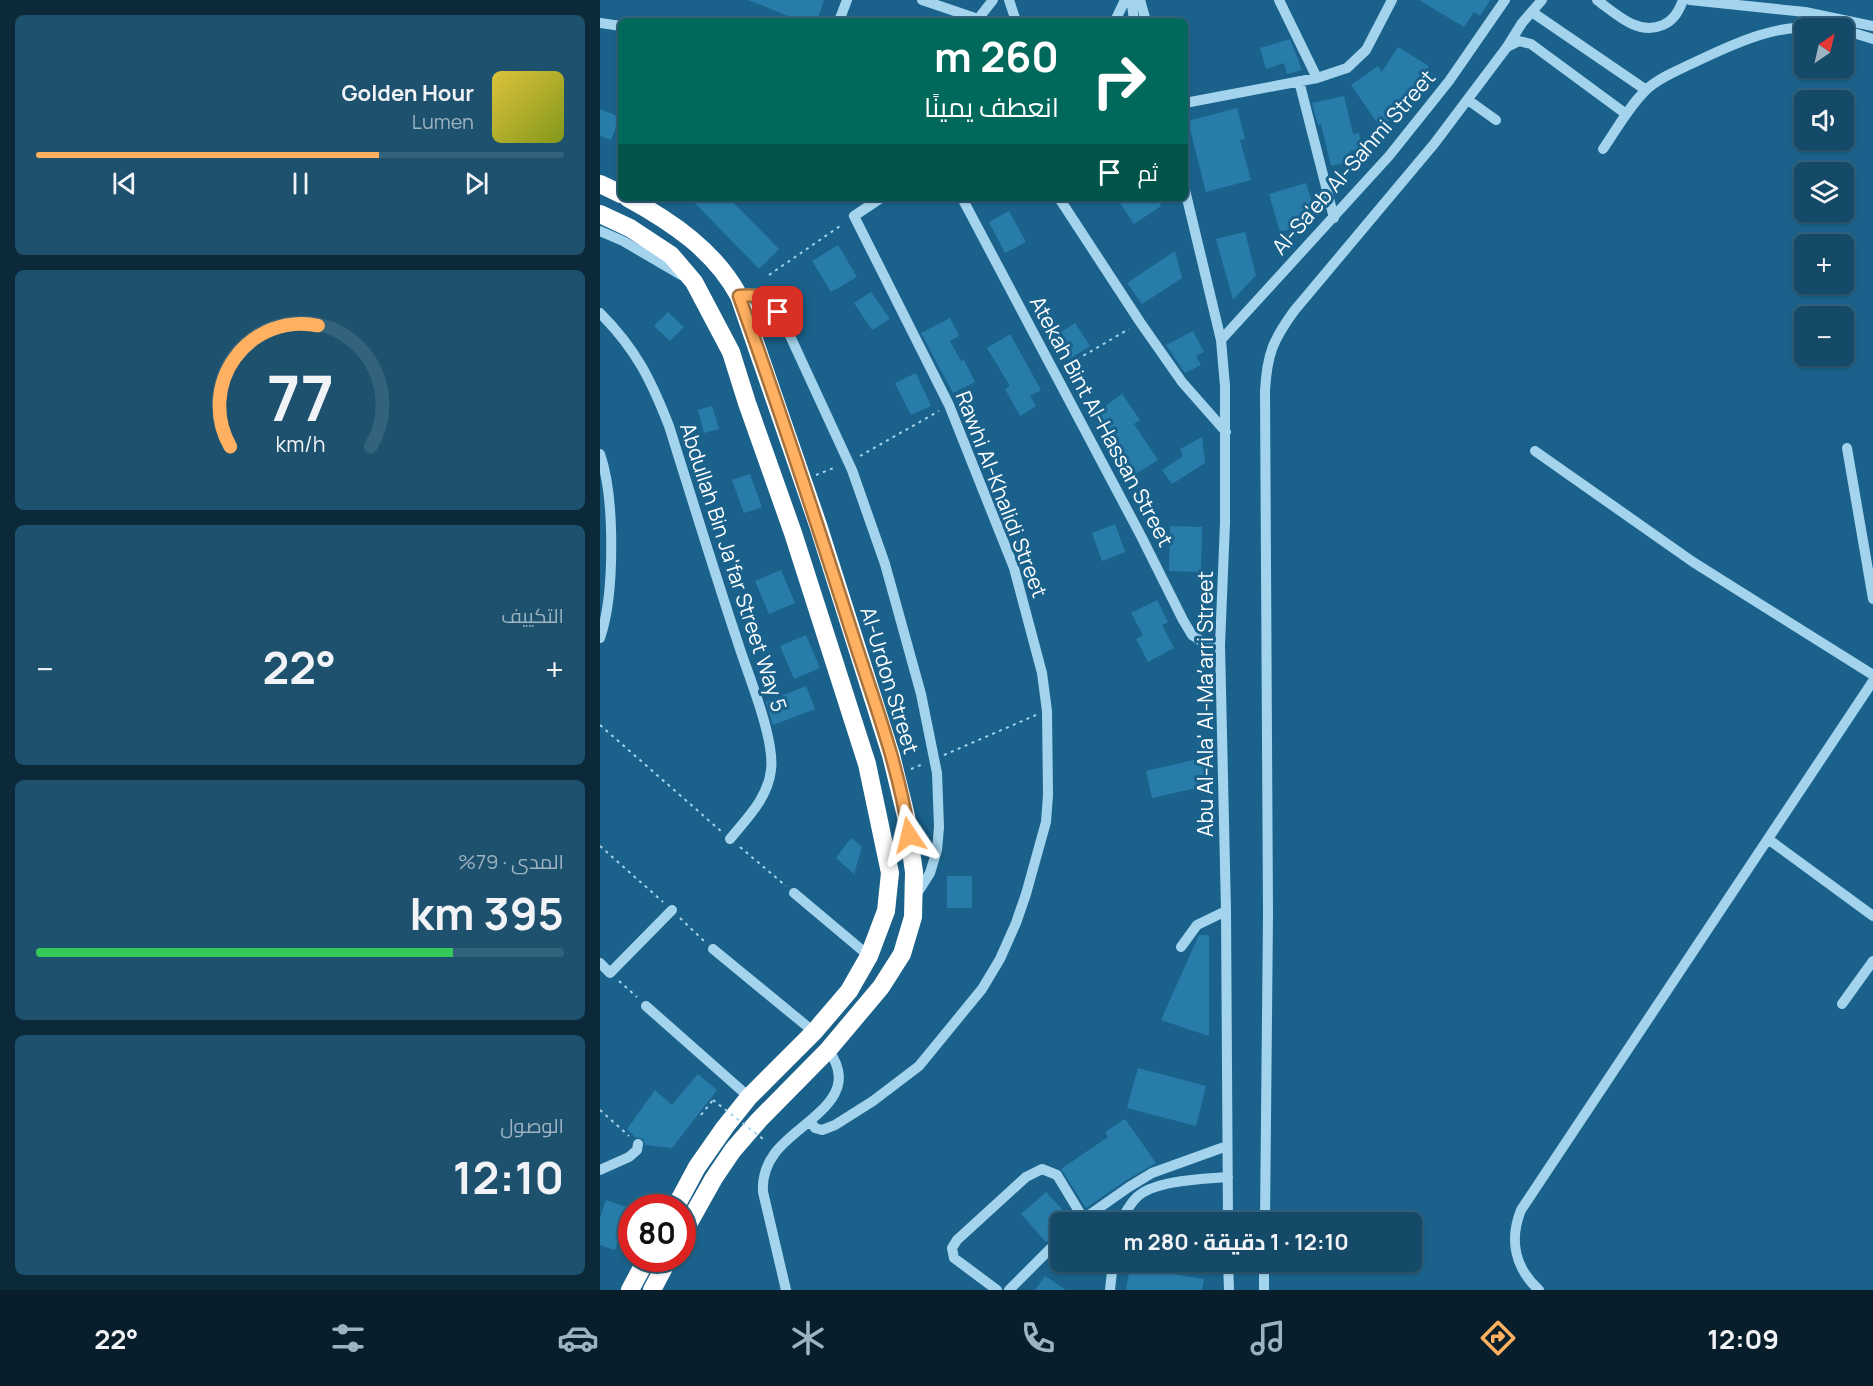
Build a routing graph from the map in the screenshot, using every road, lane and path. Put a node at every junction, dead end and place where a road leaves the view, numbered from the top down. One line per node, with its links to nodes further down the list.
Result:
1 (847, 0): 16 (street)
2 (922, 0): 17 (street)
3 (993, 0): 18 (street)
4 (1009, 0): 19 (street)
5 (1125, 0): 20 (street)
6 (1133, 0): 21 (street)
7 (1140, 0): 22 (street)
8 (1279, 0): 30 (street)
9 (1392, 0): 30 (street)
10 (1505, 0): 47 (street, Al-Sa'eb Al-Sahmi Street)
11 (1542, 0): 15 (street)
12 (1597, 0): 13 (street)
13 (1683, 0)
14 (1689, 0): 25 (street)
15 (1532, 12): 29 (street); 32 (street)
16 (840, 18)
17 (975, 18)
18 (982, 18)
19 (1015, 18)
20 (1116, 18)
21 (1134, 18)
22 (1145, 18)
23 (600, 23): 24 (street)
24 (618, 26)
25 (1873, 26)
26 (1794, 27): 32 (street)
27 (1854, 33): 28 (street)
28 (1873, 39)
29 (1507, 47): 33 (street); 35 (street)
30 (1317, 78): 31 (street)
31 (1299, 81): 34 (street); 47 (street)
32 (1646, 90): 35 (street)
33 (1468, 100): 36 (street); 109 (street)
34 (1188, 103)
35 (1626, 114): 37 (street)
36 (1496, 120)
37 (1603, 149)
38 (600, 184): 39 (highway)
39 (618, 193)
40 (633, 201): 51 (highway, Al-Urdon Street)
41 (876, 201): 46 (street)
42 (964, 201): 55 (street, Atekah Bint Al-Hassan Street)
43 (1061, 201): 53 (street)
44 (1188, 201): 54 (street, Abu Al-Ala' Al-Maʻarri Street)
45 (600, 214): 50 (highway)
46 (854, 216): 49 (path); 56 (street, Rawhi Al-Khalidi Street)
47 (1334, 218): 54 (street, Al-Sa'eb Al-Sahmi Street)
48 (600, 231): 50 (street)
49 (769, 275)
50 (694, 282): 64 (highway)
51 (739, 296): 61 (street); 62 (highway, Al-Urdon Street)
52 (600, 313): 74 (street, Abdullah Bin Ja'far Street Way 5)
53 (1140, 322): 55 (path); 57 (street)
54 (1221, 340): 57 (street, Abu Al-Ala' Al-Maʻarri Street)
55 (1054, 373): 67 (street, Atekah Bint Al-Hassan Street)
56 (949, 405): 61 (path); 70 (street, Rawhi Al-Khalidi Street)
57 (1226, 432): 67 (street, Abu Al-Ala' Al-Maʻarri Street)
58 (1847, 448): 65 (street)
59 (1535, 451): 68 (street)
60 (600, 454): 66 (street)
61 (848, 462): 62 (path); 72 (street)
62 (803, 480): 63 (highway, Al-Urdon Street)
63 (818, 525): 64 (highway); 73 (highway, Al-Urdon Street)
64 (793, 533): 84 (highway)
65 (1873, 599)
66 (600, 638)
67 (1221, 645): 80 (street, Abu Al-Ala' Al-Maʻarri Street)
68 (1873, 675)
69 (1873, 681): 75 (street)
70 (1047, 711): 72 (path); 95 (street, Rawhi Al-Khalidi Street)
71 (600, 725): 74 (path)
72 (934, 759): 73 (path); 78 (street)
73 (896, 776): 78 (highway, Al-Urdon Street)
74 (730, 839): 77 (path)
75 (1768, 839): 81 (street); 124 (street)
76 (600, 846): 79 (path)
77 (794, 893): 84 (street)
78 (914, 898): 91 (highway, Al-Urdon Street)
79 (672, 910): 83 (path); 87 (street)
80 (1226, 911): 82 (street); 98 (street, Abu Al-Ala' Al-Maʻarri Street)
81 (1873, 916)
82 (1181, 947)
83 (713, 950): 90 (street)
84 (869, 956): 90 (highway)
85 (1873, 961): 88 (street)
86 (600, 963): 87 (street)
87 (610, 973): 89 (path)
88 (1842, 1004)
89 (646, 1006): 92 (street)
90 (814, 1032): 92 (highway)
91 (828, 1050): 95 (street); 104 (highway, Al-Urdon Street)
92 (749, 1097): 103 (highway)
93 (600, 1110): 97 (path)
94 (701, 1115): 96 (path, bridge)
95 (811, 1122): 118 (street)
96 (763, 1139)
97 (638, 1144): 99 (street)
98 (1227, 1146): 100 (street); 101 (street, Abu Al-Ala' Al-Maʻarri Street)
99 (600, 1170)
100 (1146, 1176): 102 (street); 106 (street)
101 (1228, 1177): 102 (street); 108 (street, Abu Al-Ala' Al-Maʻarri Street)
102 (1154, 1188): 107 (street)
103 (683, 1194)
104 (696, 1210)
105 (1077, 1212): 119 (street)
106 (1093, 1212)
107 (1127, 1212)
108 (1228, 1212)
109 (1265, 1212)
110 (1050, 1248): 120 (street)
111 (640, 1272): 116 (highway)
112 (662, 1272): 117 (highway)
113 (1112, 1272): 121 (street)
114 (1228, 1272): 122 (street)
115 (1264, 1272): 123 (street)
116 (630, 1290)
117 (652, 1290)
118 (786, 1290)
119 (998, 1290)
120 (1009, 1290)
121 (1110, 1290)
122 (1228, 1290)
123 (1264, 1290)
124 (1539, 1290)

